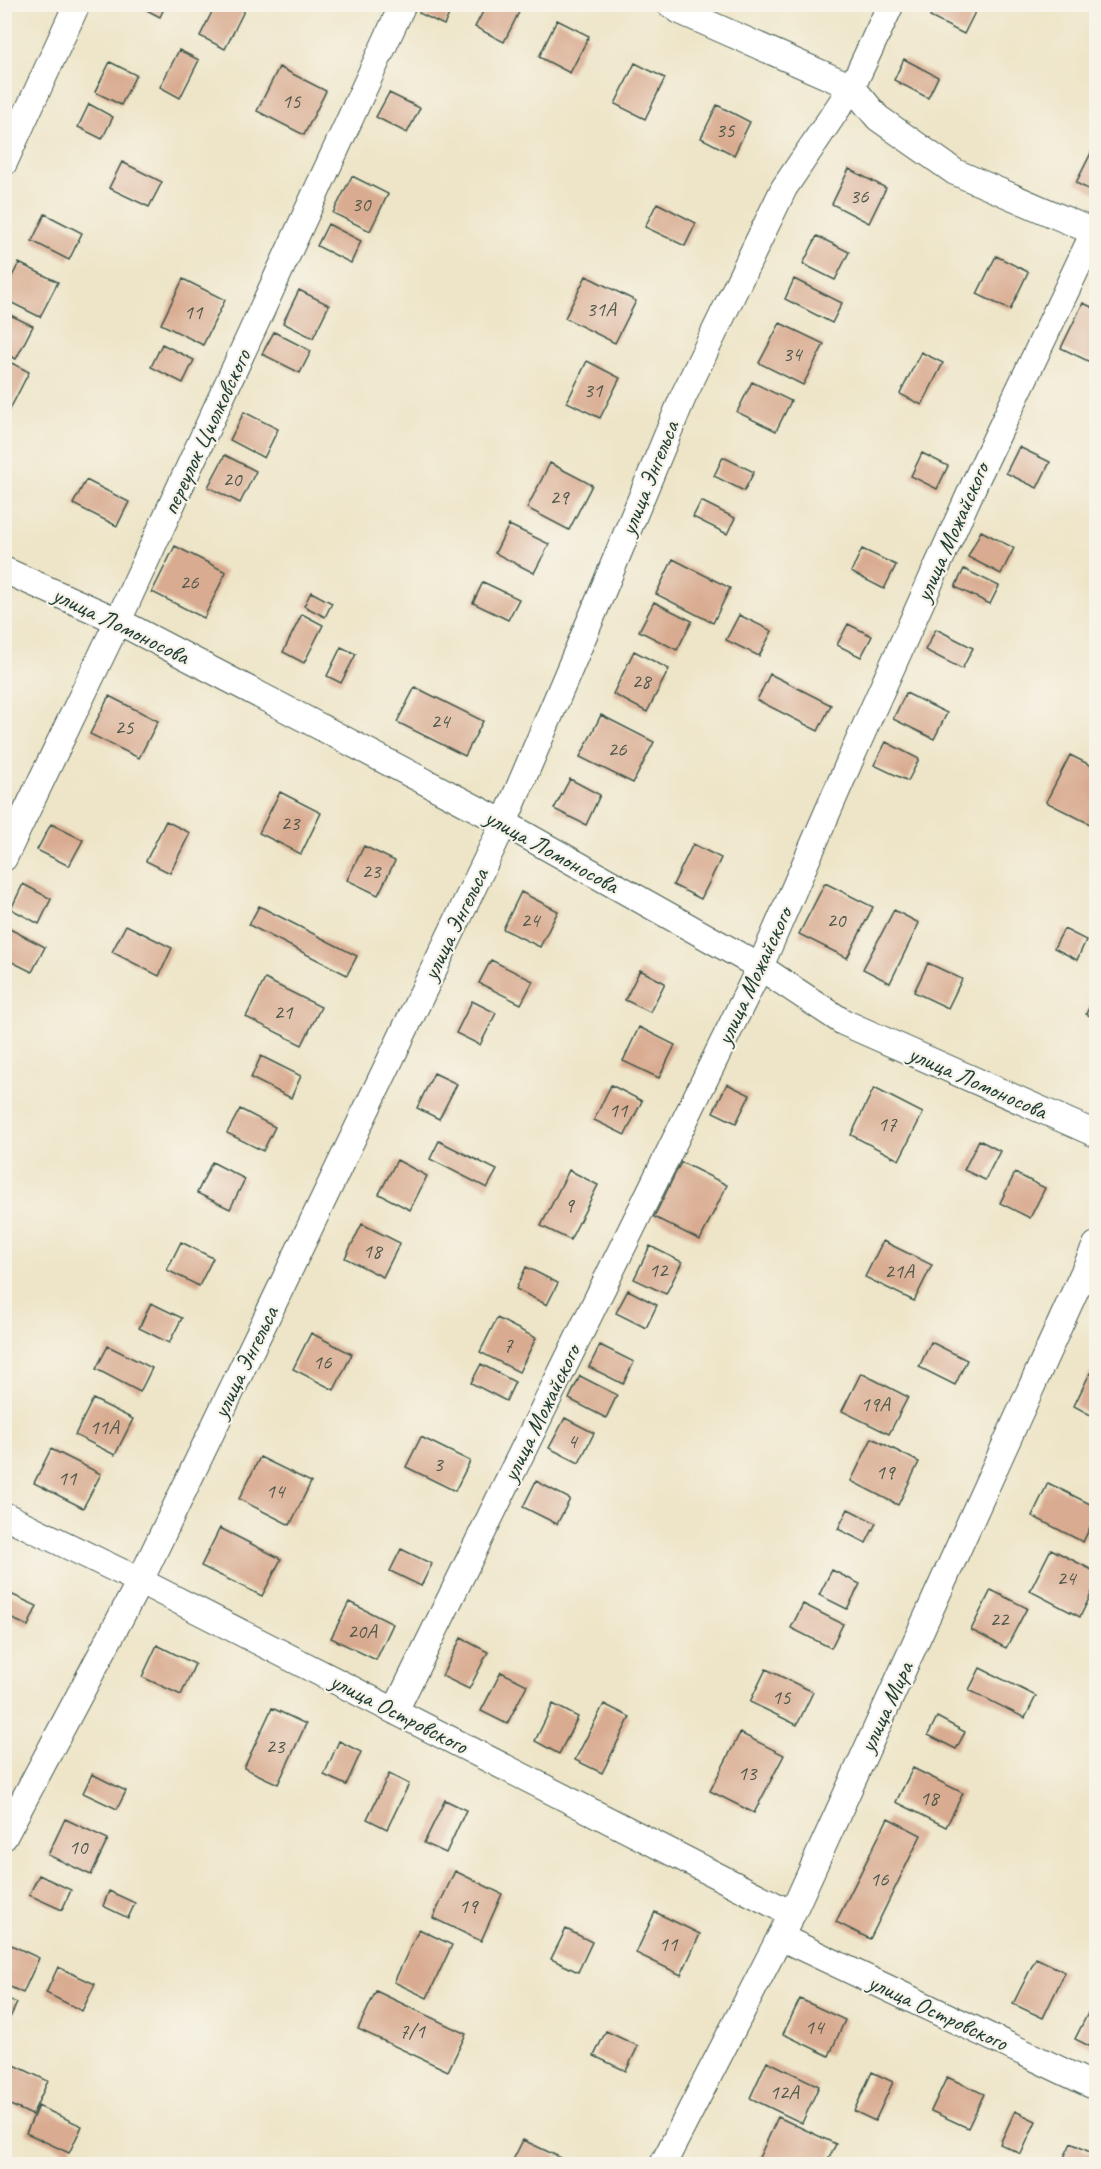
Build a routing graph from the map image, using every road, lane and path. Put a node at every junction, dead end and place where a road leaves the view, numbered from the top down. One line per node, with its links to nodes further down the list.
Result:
1 (76, 4): 6 (street)
2 (403, 4): 9 (street, переулок Циолковского)
3 (670, 4): 5 (street)
4 (891, 4): 5 (street, улица Энгельса)
5 (852, 87): 7 (street); 10 (street, улица Энгельса)
6 (4, 163)
7 (1095, 233): 12 (street, улица Можайского)
8 (4, 570): 9 (street, улица Ломоносова)
9 (118, 621): 10 (street, улица Ломоносова); 11 (street, переулок Циолковского)
10 (504, 823): 12 (street, улица Ломоносова); 16 (street, улица Энгельса)
11 (4, 858)
12 (760, 967): 13 (street, улица Ломоносова); 17 (street, улица Можайского)
13 (1096, 1134)
14 (1096, 1245): 19 (street, улица Мира)
15 (4, 1515): 16 (street, улица Островского)
16 (140, 1581): 17 (street, улица Островского); 18 (street, улица Энгельса)
17 (395, 1711): 19 (street, улица Островского)
18 (4, 1837)
19 (792, 1914): 20 (street, улица Мира)
20 (780, 1937): 21 (street, улица Островского); 22 (street, улица Мира)
21 (1096, 2087)
22 (663, 2164)

